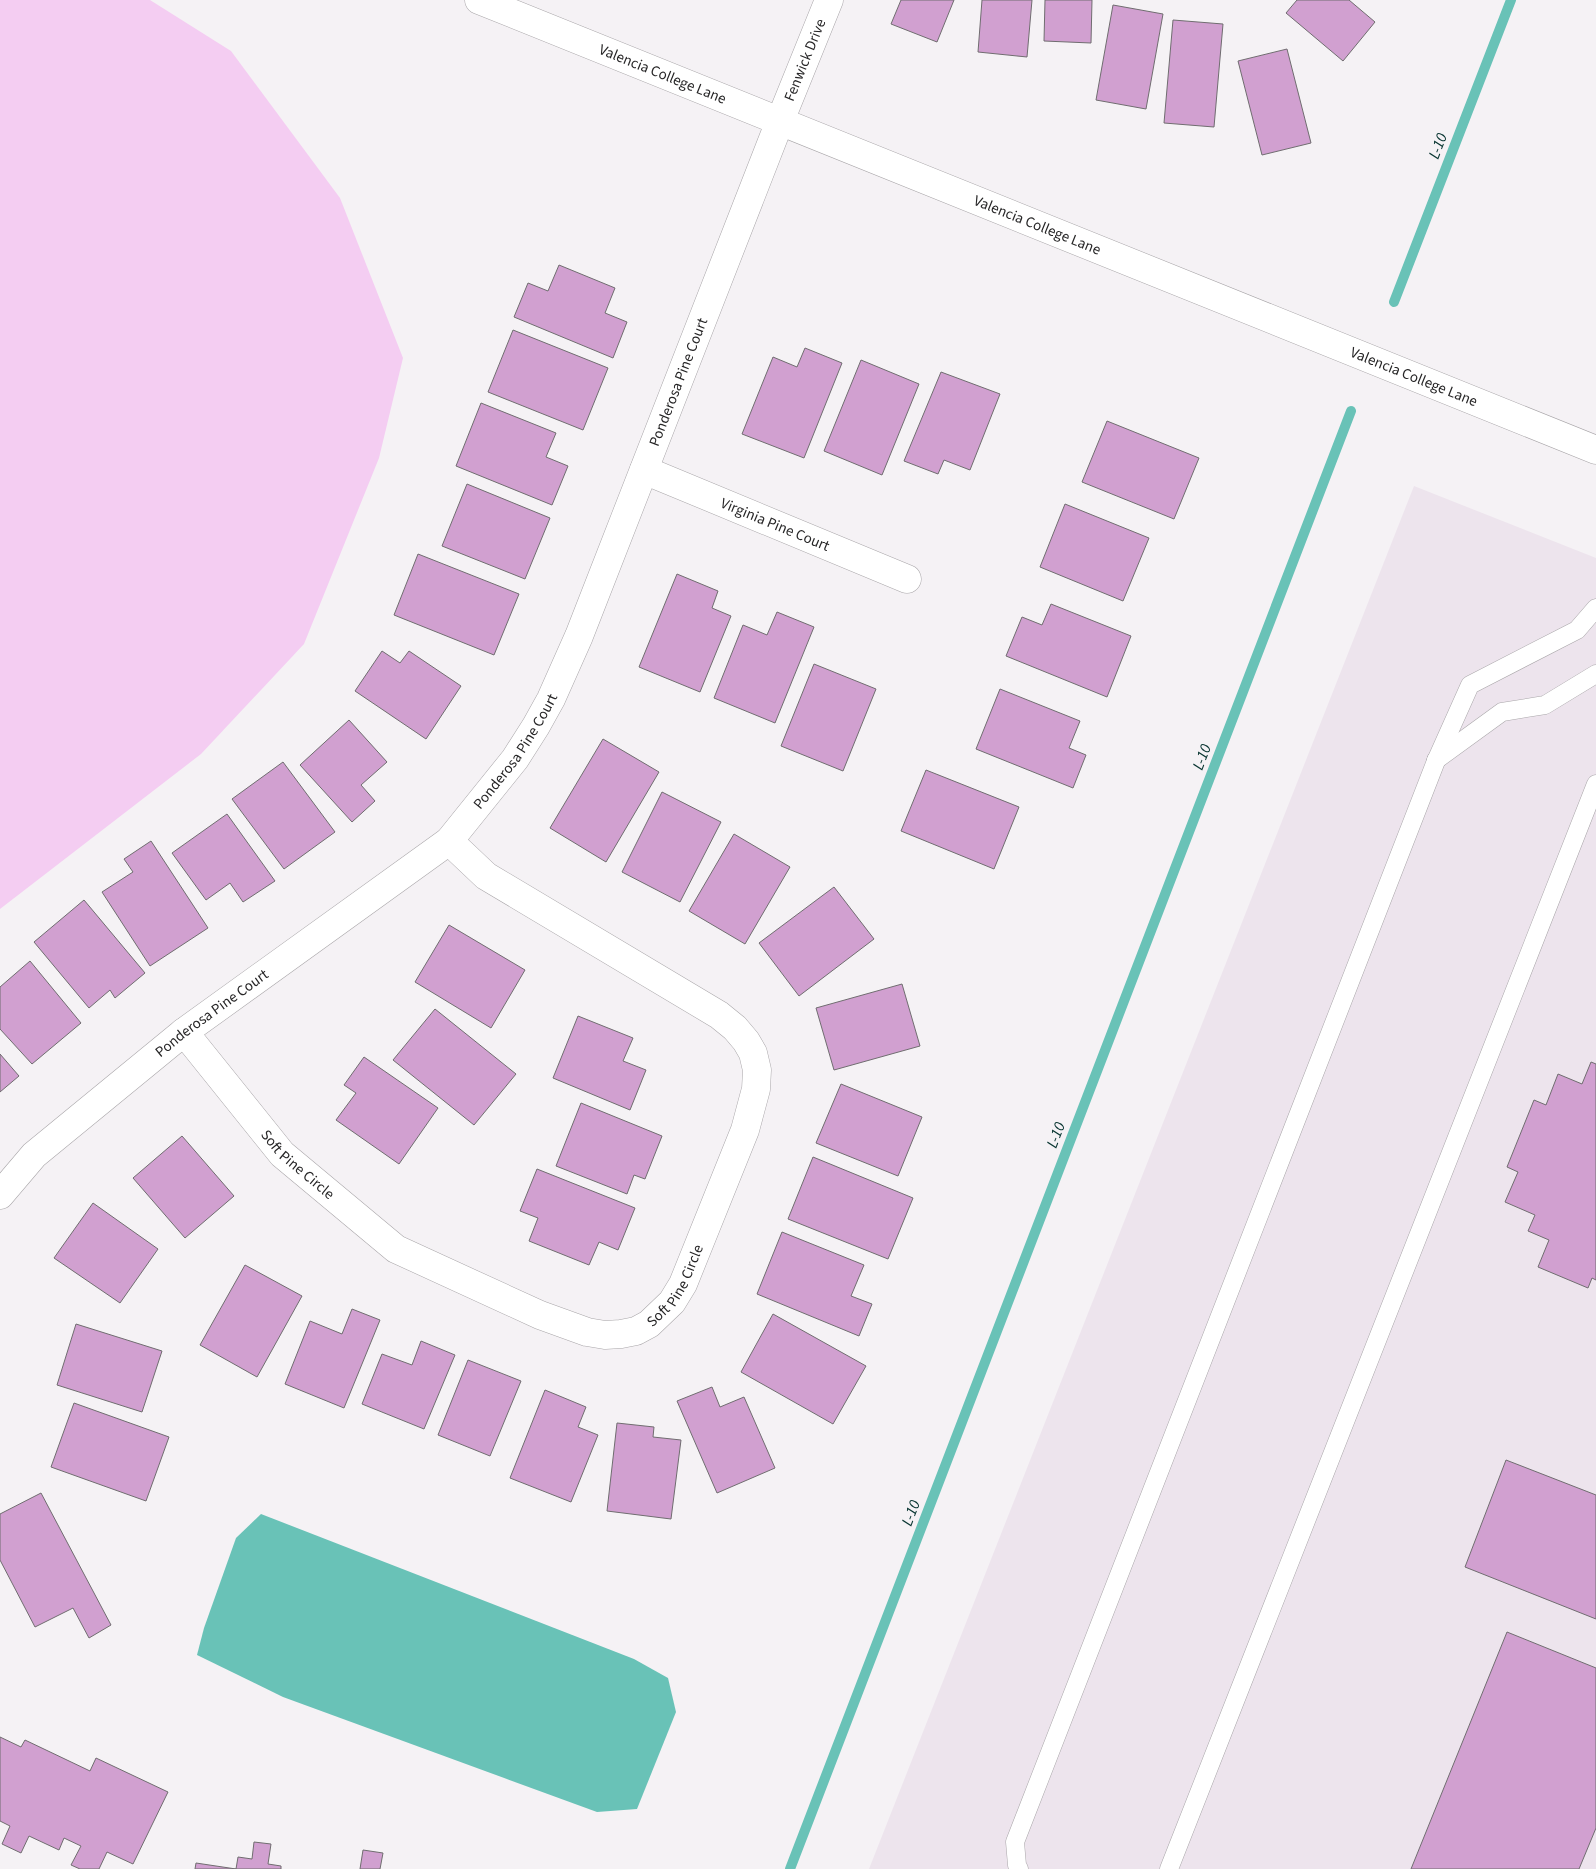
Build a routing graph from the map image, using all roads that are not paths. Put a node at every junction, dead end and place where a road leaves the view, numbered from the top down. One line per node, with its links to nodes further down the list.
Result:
1 (479, 0): 3 (street, Valencia College Lane)
2 (830, 0): 3 (street, Fenwick Drive)
3 (780, 121): 4 (street, Valencia College Lane); 5 (street, Ponderosa Pine Court)
4 (1596, 450)
5 (644, 470): 6 (street, Virginia Pine Court); 11 (street, Ponderosa Pine Court)
6 (907, 579)
7 (1596, 608): 9 (lane)
8 (1596, 674): 9 (lane)
9 (1436, 760): 14 (lane)
10 (1596, 784): 15 (lane)
11 (449, 841): 12 (street, Ponderosa Pine Court); 12 (street, Soft Pine Circle)
12 (184, 1032): 13 (street, Ponderosa Pine Court)
13 (0, 1195)
14 (1019, 1869)
15 (1169, 1869)

